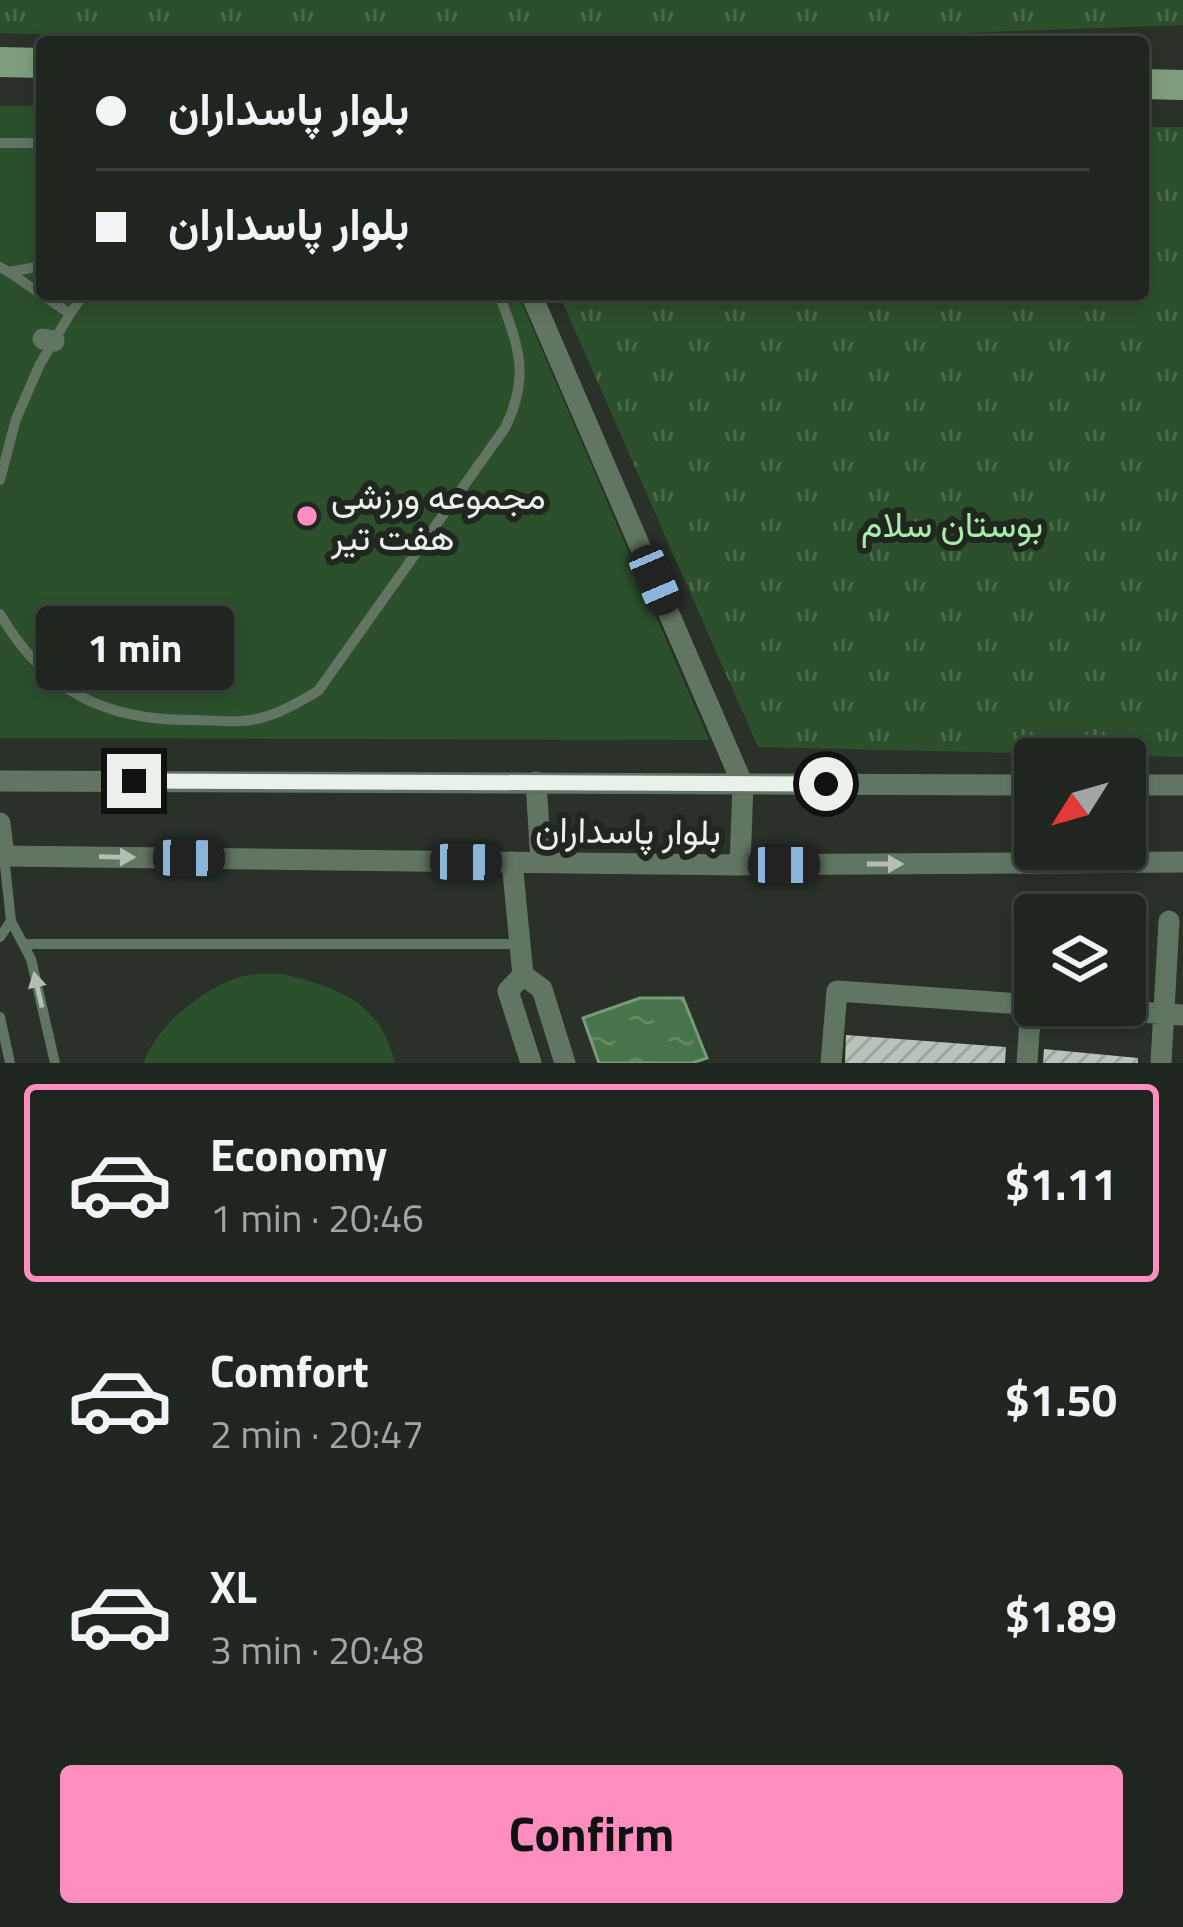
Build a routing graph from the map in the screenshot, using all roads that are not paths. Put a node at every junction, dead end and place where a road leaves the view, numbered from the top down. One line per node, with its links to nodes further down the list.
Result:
1 (0, 62): 2 (street)
2 (36, 63)
3 (1149, 84): 4 (street)
4 (1183, 85)
5 (0, 143): 6 (lane)
6 (36, 143)
7 (36, 266): 8 (lane)
8 (4, 269): 9 (lane)
9 (36, 291)
10 (49, 300): 14 (lane)
11 (80, 300): 14 (lane)
12 (501, 300): 16 (lane)
13 (534, 300): 19 (street)
14 (70, 314): 15 (lane)
15 (0, 480)
16 (0, 614)
17 (0, 781): 18 (street, بلوار پاسداران)
18 (536, 782): 19 (street, بلوار پاسداران); 26 (street)
19 (743, 784): 20 (street, بلوار پاسداران); 28 (street)
20 (1014, 785)
21 (1146, 785): 22 (street)
22 (1183, 785)
23 (0, 823): 24 (street)
24 (2, 856): 25 (street, بلوار پاسداران, one-way to 25); 29 (lane)
25 (512, 862): 26 (street, بلوار پاسداران); 33 (street)
26 (541, 862): 28 (street, بلوار پاسداران)
27 (1183, 862): 28 (street, بلوار پاسداران, one-way to 27)
28 (740, 865)
29 (11, 921): 31 (lane); 32 (lane)
30 (1169, 921): 36 (street)
31 (0, 937)
32 (23, 944): 33 (lane); 40 (lane, one-way to 32)
33 (520, 944): 34 (street)
34 (523, 975): 41 (street); 42 (street)
35 (1014, 1004): 43 (street)
36 (1174, 1014): 45 (street)
37 (1, 1026): 39 (lane)
38 (1032, 1026): 44 (street)
39 (10, 1063)
40 (55, 1063)
41 (531, 1063)
42 (565, 1063)
43 (830, 1063)
44 (1027, 1063)
45 (1161, 1063)

